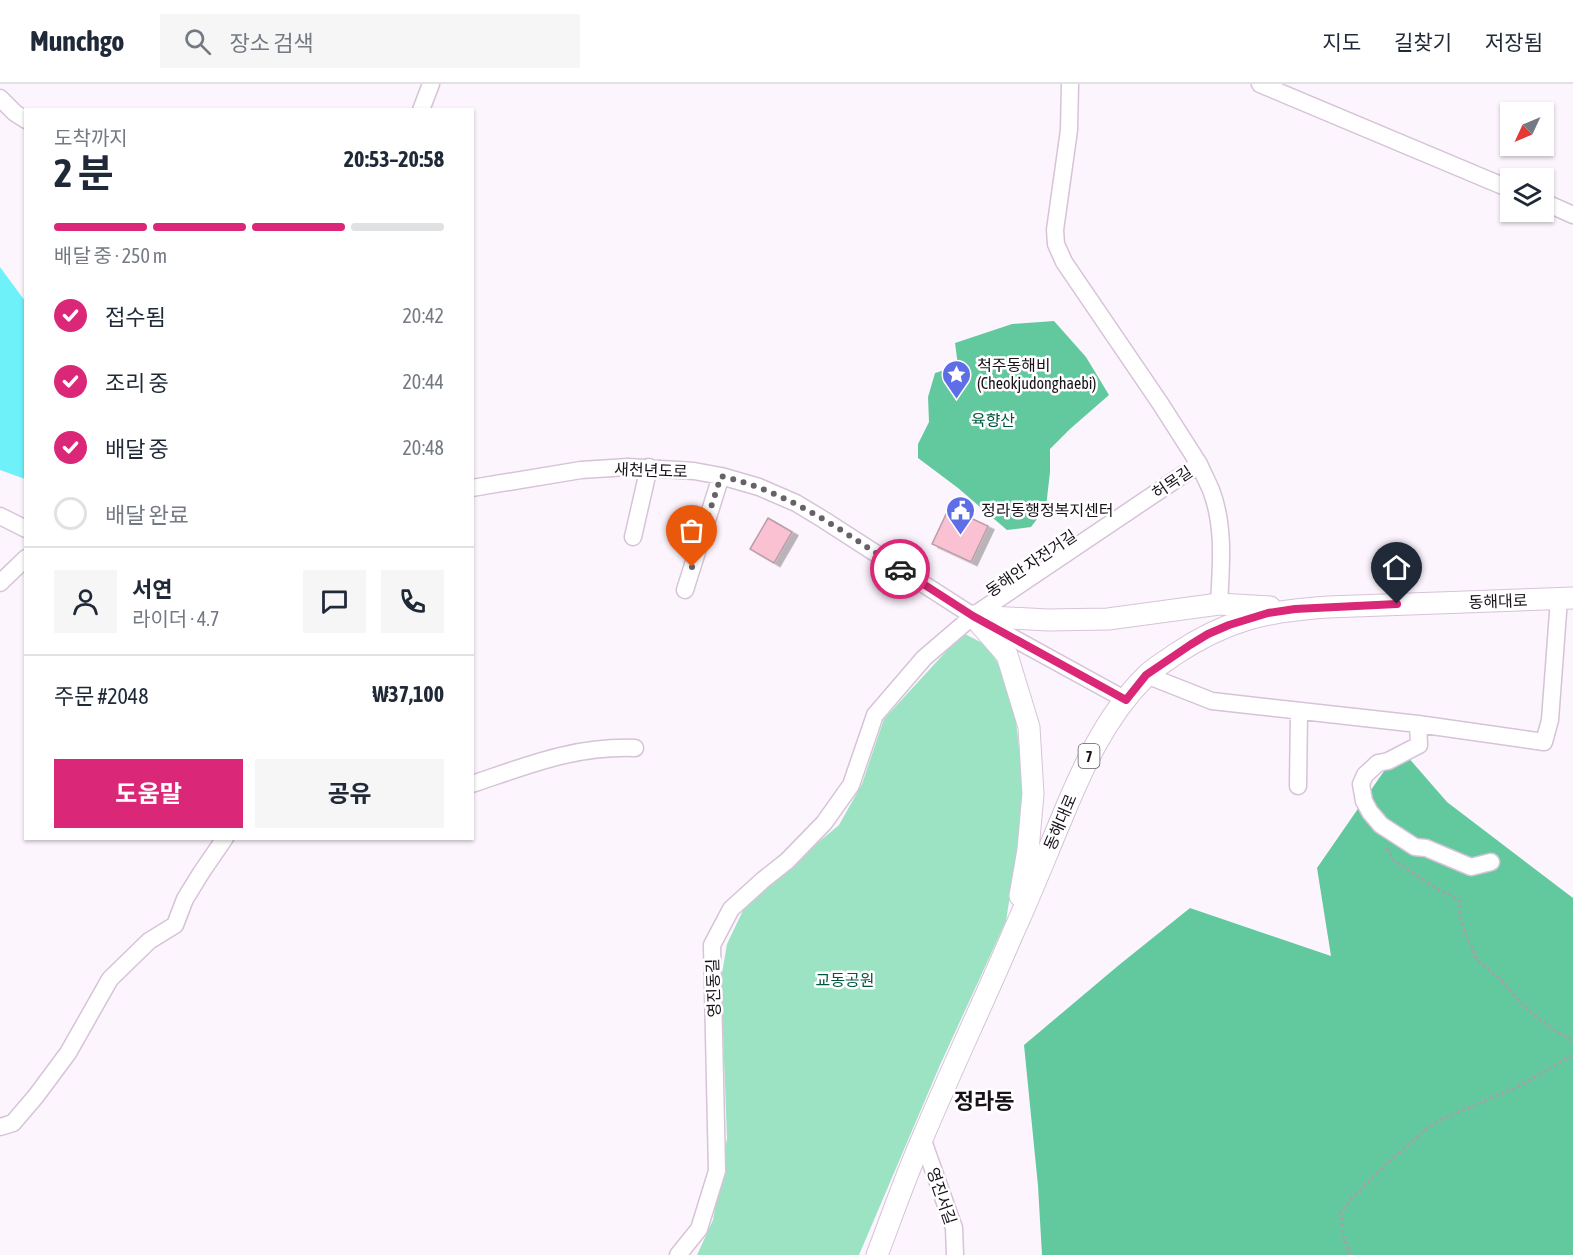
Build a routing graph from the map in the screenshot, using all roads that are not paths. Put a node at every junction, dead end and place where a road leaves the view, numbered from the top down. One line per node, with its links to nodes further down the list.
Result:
1 (431, 84): 5 (street)
2 (1070, 84): 10 (street, 허목길)
3 (1260, 84): 7 (street)
4 (0, 98): 6 (street)
5 (422, 108)
6 (24, 119)
7 (1500, 185)
8 (1554, 206): 9 (street)
9 (1573, 215)
10 (1199, 464): 21 (street); 23 (street, 허목길)
11 (649, 467): 12 (street, 새천년도로); 13 (street, 새천년도로); 16 (street)
12 (721, 476): 19 (street); 23 (street, 새천년도로)
13 (474, 488)
14 (0, 516): 15 (street)
15 (24, 528)
16 (633, 537)
17 (24, 560): 18 (street)
18 (0, 583)
19 (685, 590)
20 (1566, 598): 22 (main road, 동해대로 / 7); 27 (street)
21 (1219, 604): 22 (main road); 23 (main road)
22 (1295, 609): 24 (main road, 동해대로 / 7)
23 (973, 616): 25 (street, 새천년도로); 33 (main road); 36 (street, 영진동길)
24 (1146, 675): 25 (main road, 동해대로 / 7); 26 (street)
25 (1126, 700): 33 (main road, 동해대로 / 7)
26 (1299, 711): 27 (street); 30 (street)
27 (1418, 724): 32 (street)
28 (635, 748): 29 (street)
29 (474, 783)
30 (1298, 786)
31 (224, 840): 34 (street)
32 (1491, 862)
33 (1014, 933): 35 (main road, 동해대로 / 7)
34 (0, 1127)
35 (922, 1138): 37 (main road, 동해대로 / 7); 38 (street, 영진서길)
36 (678, 1255)
37 (877, 1255)
38 (955, 1255)

